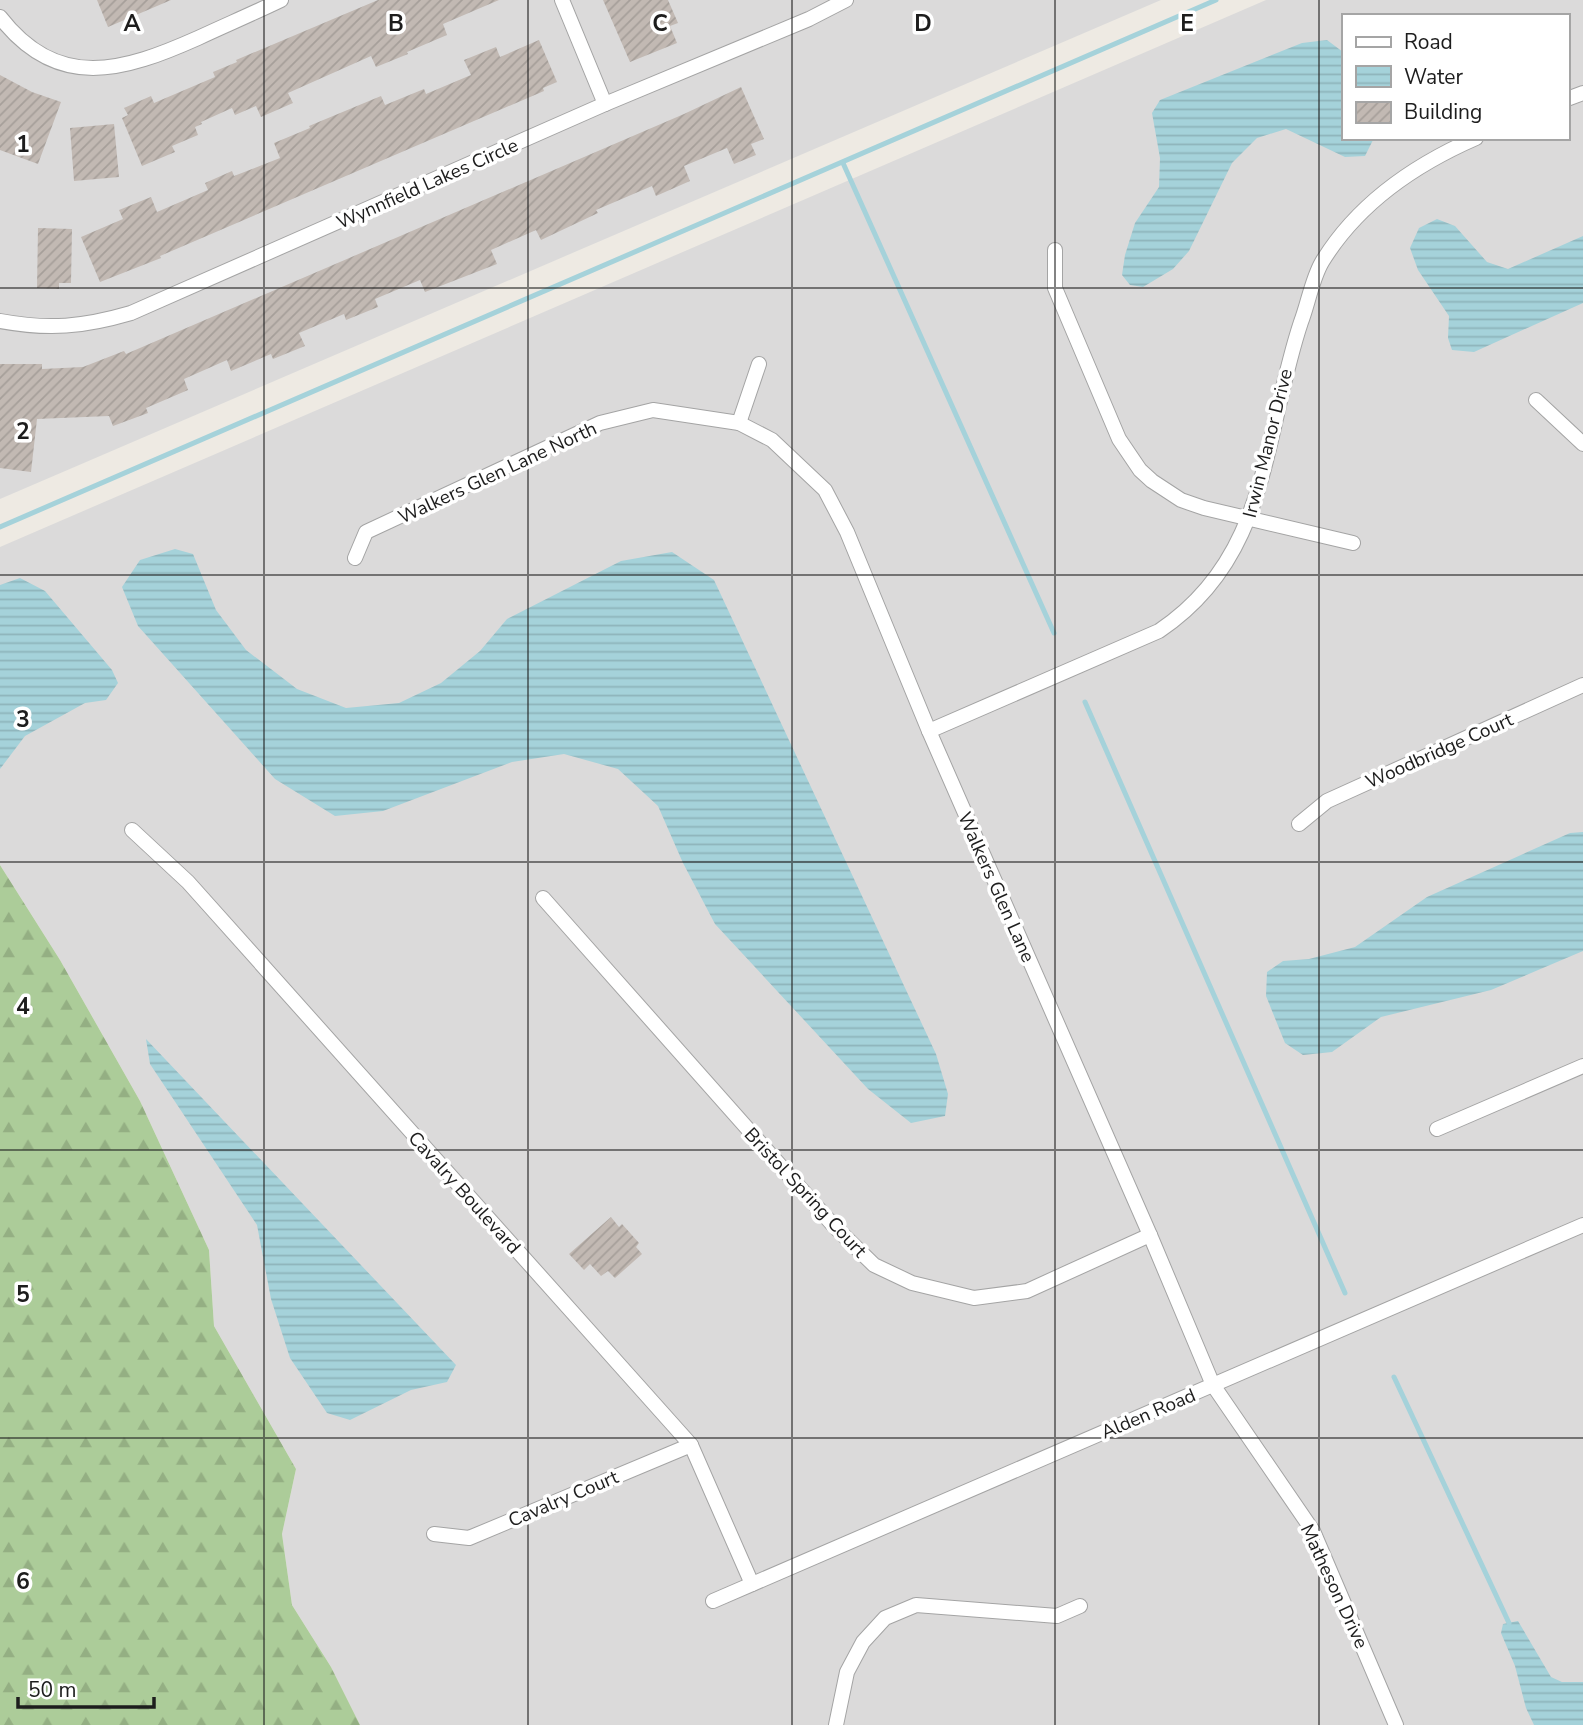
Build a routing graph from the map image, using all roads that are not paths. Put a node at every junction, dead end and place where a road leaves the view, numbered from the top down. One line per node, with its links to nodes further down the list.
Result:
1 (282, 0): 4 (street)
2 (562, 0): 5 (street)
3 (845, 0): 5 (street, Wynnfield Lakes Circle)
4 (0, 17)
5 (605, 104): 8 (street, Wynnfield Lakes Circle)
6 (1471, 140): 13 (street, Irwin Manor Drive)
7 (1055, 250): 13 (street)
8 (0, 321)
9 (759, 365): 11 (street)
10 (1536, 400): 12 (street)
11 (739, 423): 15 (street, Walkers Glen Lane North); 17 (street, Walkers Glen Lane)
12 (1583, 444)
13 (1250, 519): 14 (street); 17 (street, Irwin Manor Drive)
14 (1353, 543)
15 (355, 558)
16 (1583, 685): 18 (street, Woodbridge Court)
17 (929, 731): 24 (street, Walkers Glen Lane)
18 (1299, 824)
19 (132, 830): 26 (street, Cavalry Boulevard)
20 (543, 898): 24 (street, Bristol Spring Court)
21 (1583, 1066): 22 (street)
22 (1437, 1129)
23 (1583, 1225): 25 (street, Alden Road)
24 (1150, 1235): 25 (street, Walkers Glen Lane)
25 (1213, 1385): 28 (street, Alden Road); 32 (street, Matheson Drive)
26 (691, 1445): 27 (street, Cavalry Court); 28 (street, Cavalry Boulevard)
27 (434, 1534)
28 (752, 1584): 29 (street, Alden Road)
29 (713, 1601)
30 (1080, 1606): 31 (street)
31 (836, 1725)
32 (1396, 1725)

